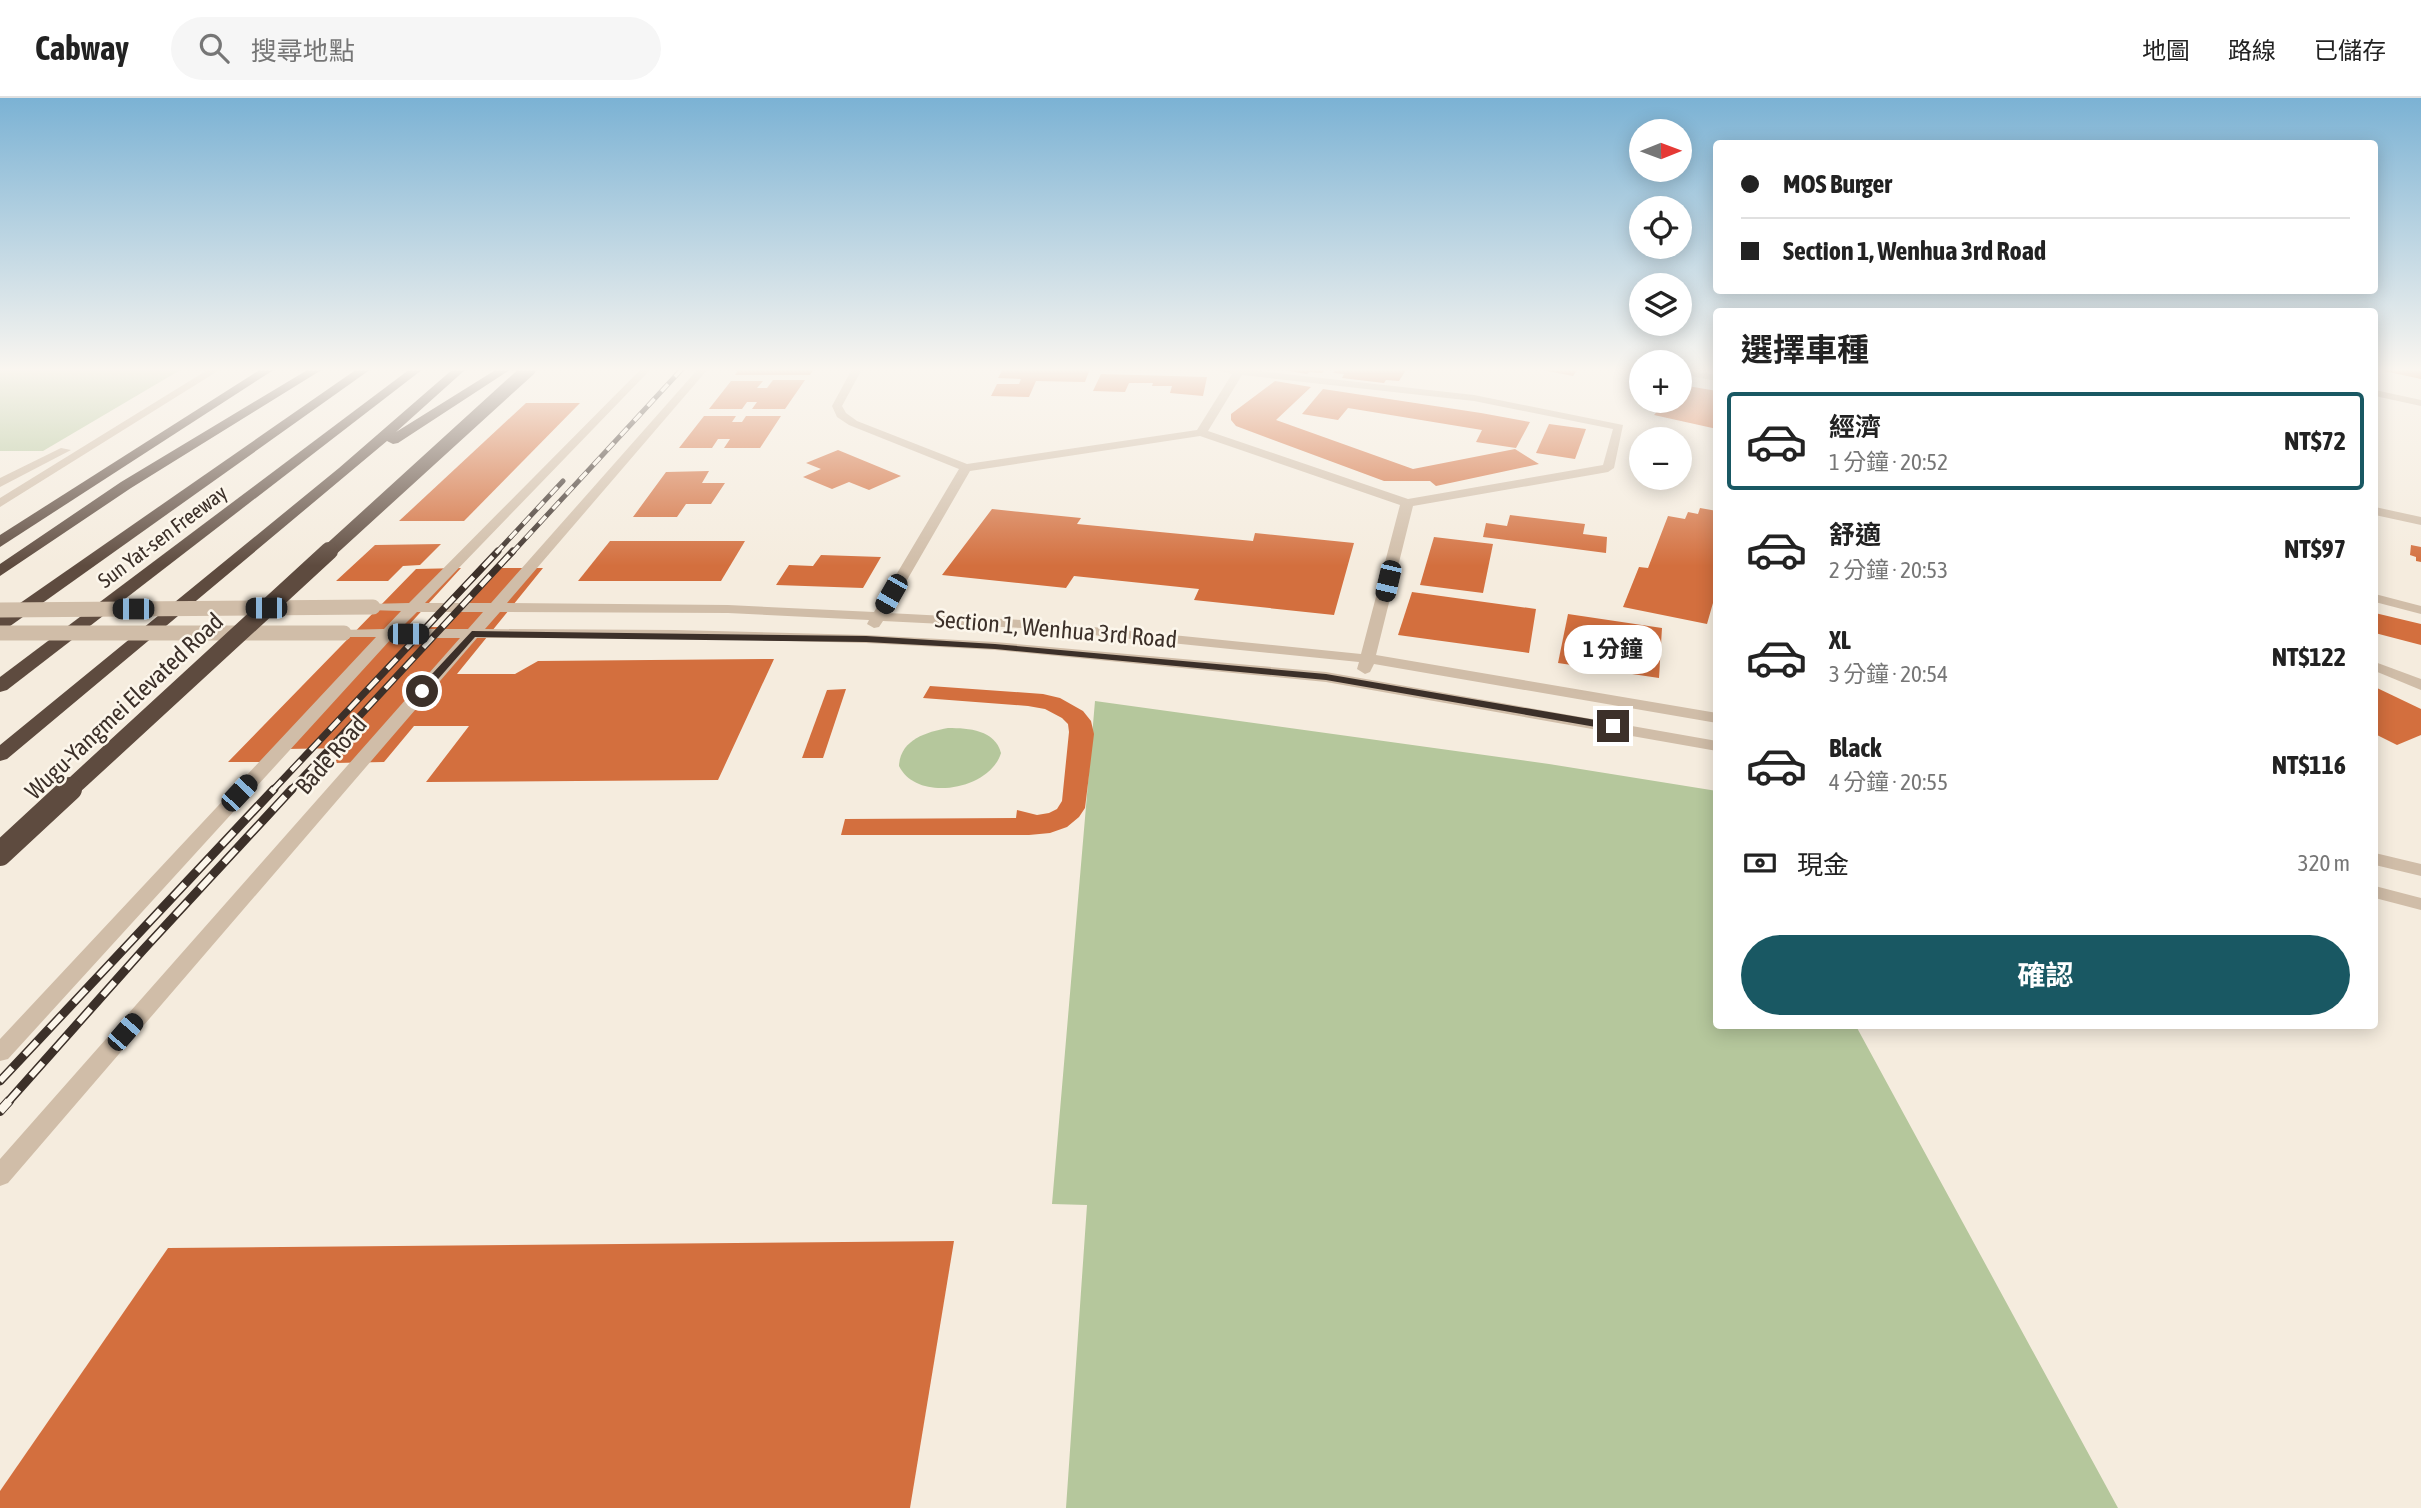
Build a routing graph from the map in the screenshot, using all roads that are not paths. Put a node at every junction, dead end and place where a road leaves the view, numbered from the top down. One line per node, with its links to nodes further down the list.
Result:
1 (94, 435): 16 (street)
2 (109, 435): 21 (street)
3 (167, 435): 25 (highway)
4 (209, 435): 26 (highway)
5 (271, 435): 33 (highway, Sun Yat-sen Freeway)
6 (331, 435): 42 (highway, Sun Yat-sen Freeway)
7 (385, 435): 18 (highway)
8 (401, 435): 18 (highway)
9 (455, 435): 46 (highway, Wugu-Yangmei Elevated Road, bridge)
10 (581, 435): 28 (street, Bade Road)
11 (645, 435): 29 (street, Bade Road)
12 (883, 435): 17 (street)
13 (1188, 435): 17 (street)
14 (1205, 435): 22 (street)
15 (1617, 435): 22 (street)
16 (72, 447): 19 (street); 20 (street)
17 (966, 468): 32 (street)
18 (344, 471): 45 (highway)
19 (0, 483)
20 (0, 489)
21 (0, 503)
22 (1407, 503): 38 (street)
23 (2378, 511): 24 (street)
24 (2421, 521)
25 (0, 542)
26 (0, 571)
27 (2378, 599): 31 (street)
28 (411, 608): 29 (street, Section 1, Wenhua 3rd Road); 30 (street, Section 1, Wenhua 3rd Road, bridge); 35 (street, Bade Road)
29 (494, 608): 32 (street, Section 1, Wenhua 3rd Road); 36 (street, Bade Road)
30 (0, 610)
31 (2421, 610)
32 (878, 616): 37 (street); 38 (street, Section 1, Wenhua 3rd Road)
33 (0, 625)
34 (0, 633): 35 (street, Section 1, Wenhua 3rd Road, bridge)
35 (387, 634): 36 (street, Section 1, Wenhua 3rd Road); 51 (street, Bade Road)
36 (472, 634): 37 (street, Section 1, Wenhua 3rd Road); 52 (street, Bade Road)
37 (866, 639): 40 (street, Section 1, Wenhua 3rd Road)
38 (1370, 659): 40 (street); 43 (street, Section 1, Wenhua 3rd Road)
39 (2378, 667): 41 (street)
40 (1360, 682): 44 (street, Section 1, Wenhua 3rd Road)
41 (2421, 685)
42 (0, 687)
43 (1713, 717)
44 (1713, 745)
45 (0, 755)
46 (0, 854)
47 (2378, 860): 48 (street)
48 (2421, 870)
49 (2378, 893): 50 (street)
50 (2421, 904)
51 (0, 1053)
52 (0, 1176)

